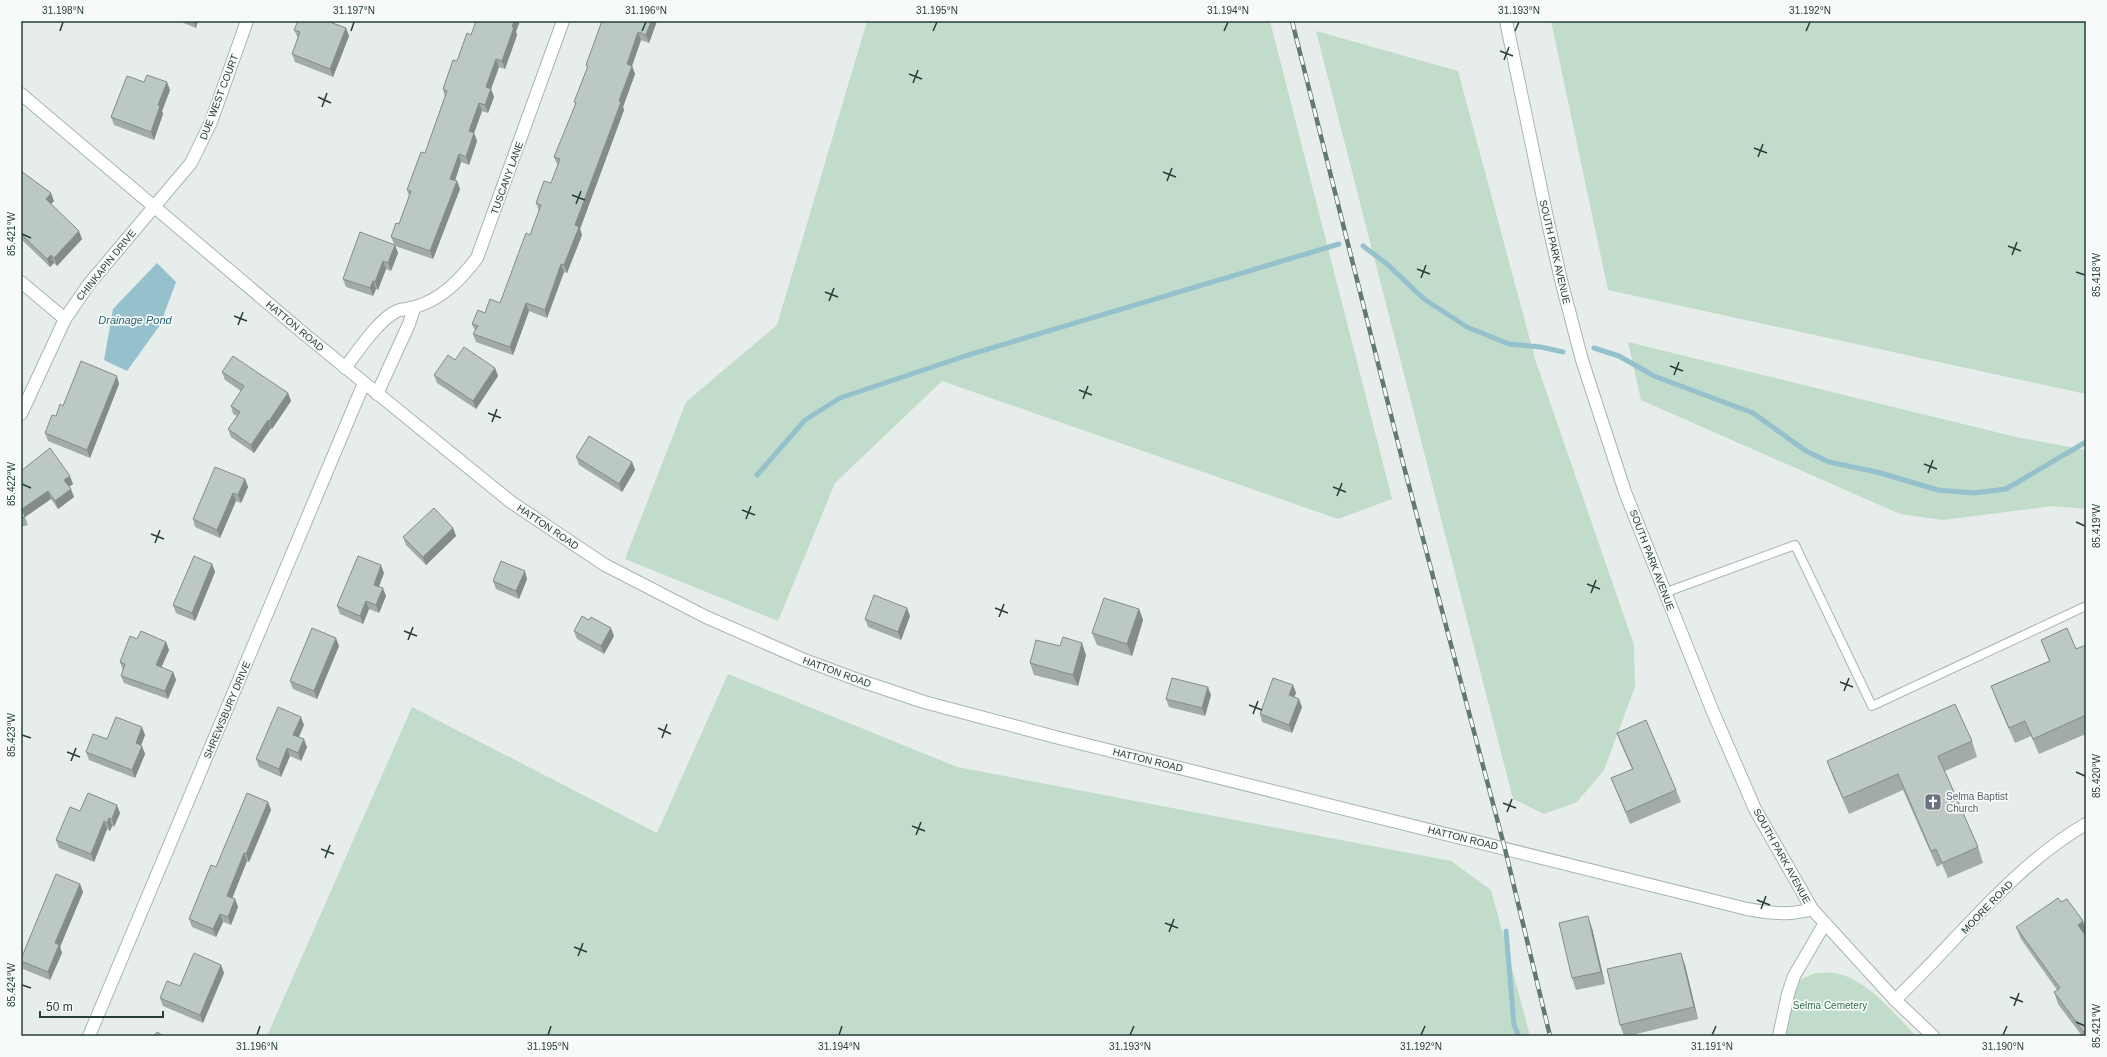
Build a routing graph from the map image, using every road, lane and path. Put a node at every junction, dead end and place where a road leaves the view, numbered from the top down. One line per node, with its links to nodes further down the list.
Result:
1 (247, 21): 5 (street, DUE WEST COURT)
2 (563, 21): 7 (street, TUSCANY LANE)
3 (1506, 21): 13 (street, SOUTH PARK AVENUE)
4 (21, 94): 5 (street, HATTON ROAD)
5 (154, 206): 8 (street, CHINKAPIN DRIVE); 9 (street, HATTON ROAD)
6 (21, 282): 8 (street)
7 (414, 308): 9 (street, TUSCANY LANE); 11 (street)
8 (65, 319): 12 (street, CHINKAPIN DRIVE)
9 (345, 368): 10 (street, HATTON ROAD)
10 (364, 384): 11 (street, HATTON ROAD); 19 (street, SHREWSBURY DRIVE)
11 (377, 394): 16 (street, HATTON ROAD)
12 (21, 414)
13 (1664, 593): 14 (lane); 16 (street, SOUTH PARK AVENUE)
14 (2086, 606)
15 (2085, 825): 18 (street, MOORE ROAD)
16 (1812, 909): 17 (street, SOUTH PARK AVENUE)
17 (1824, 923): 18 (street, SOUTH PARK AVENUE); 20 (street)
18 (1895, 1000): 21 (street, SOUTH PARK AVENUE)
19 (89, 1036)
20 (1779, 1036)
21 (1932, 1036)

